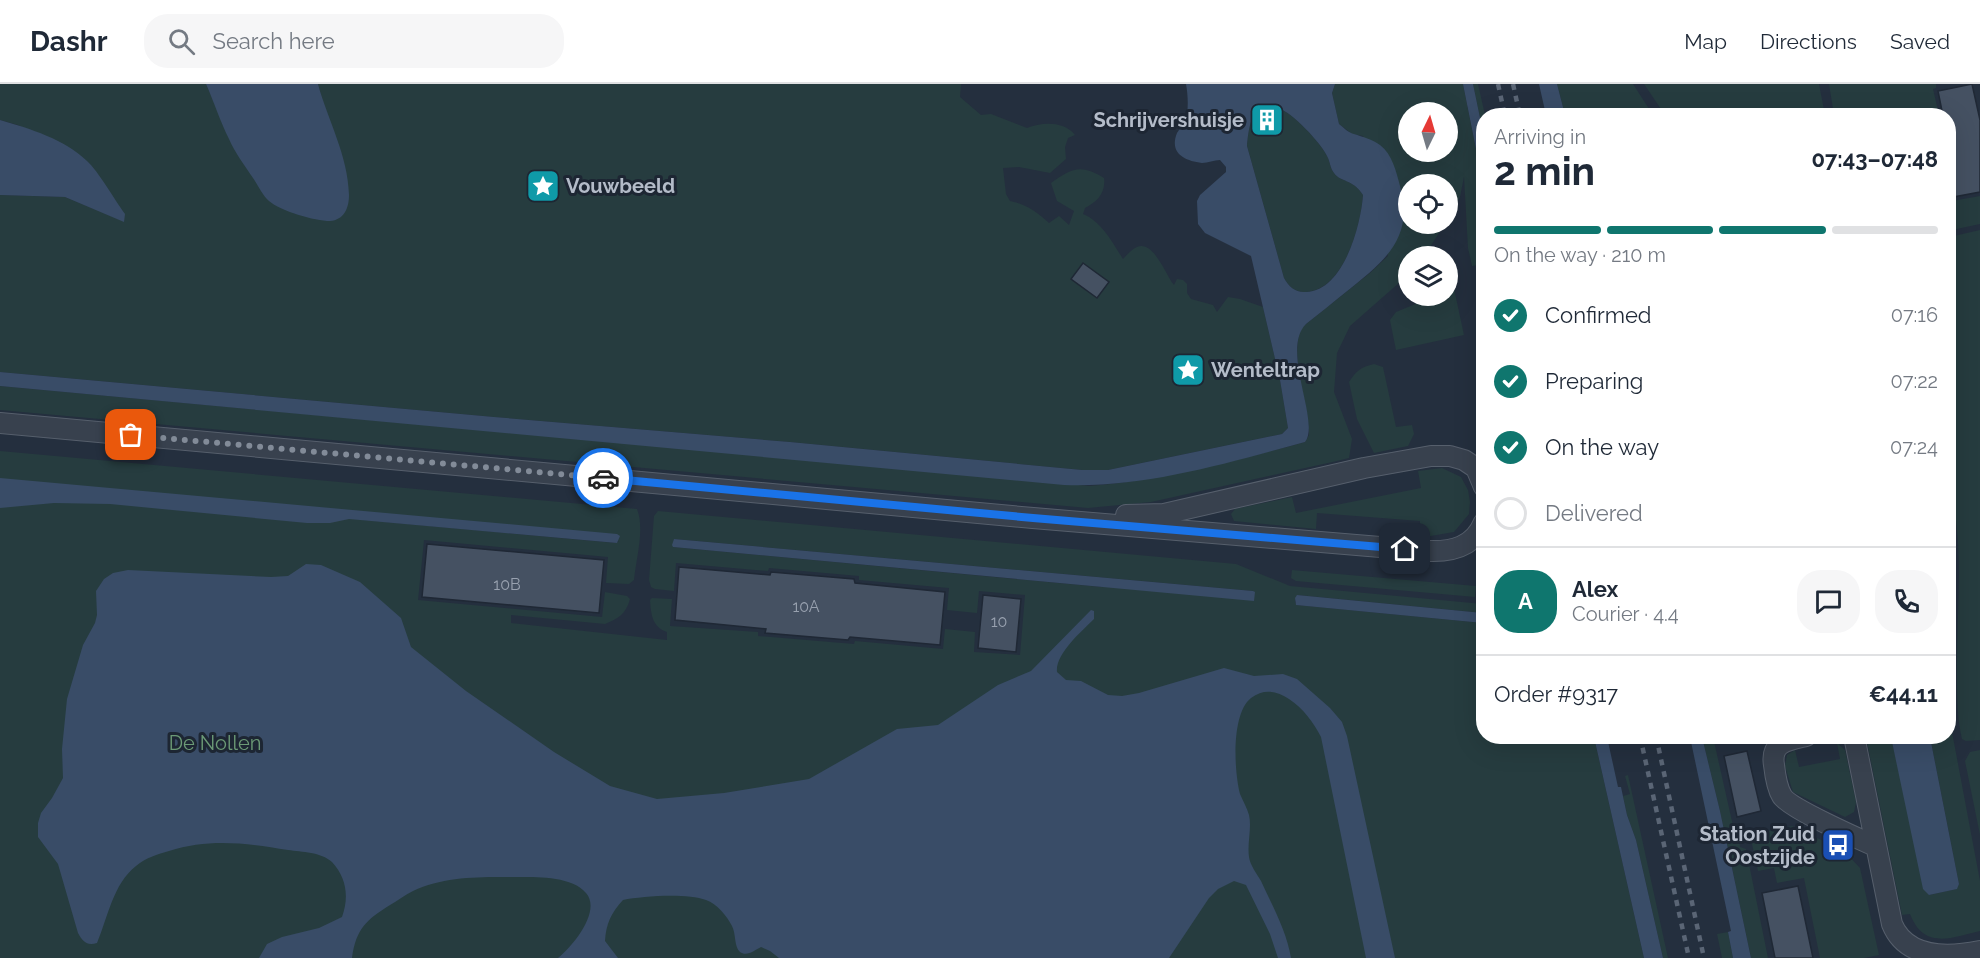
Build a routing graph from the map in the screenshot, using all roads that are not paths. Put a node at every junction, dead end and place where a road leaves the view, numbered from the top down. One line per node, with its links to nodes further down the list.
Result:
1 (0, 423): 3 (street)
2 (1476, 468): 3 (street)
3 (1033, 518): 4 (street)
4 (1476, 537)
5 (1778, 744): 7 (street)
6 (1856, 744): 7 (street)
7 (1875, 846): 8 (street)
8 (1980, 951)

